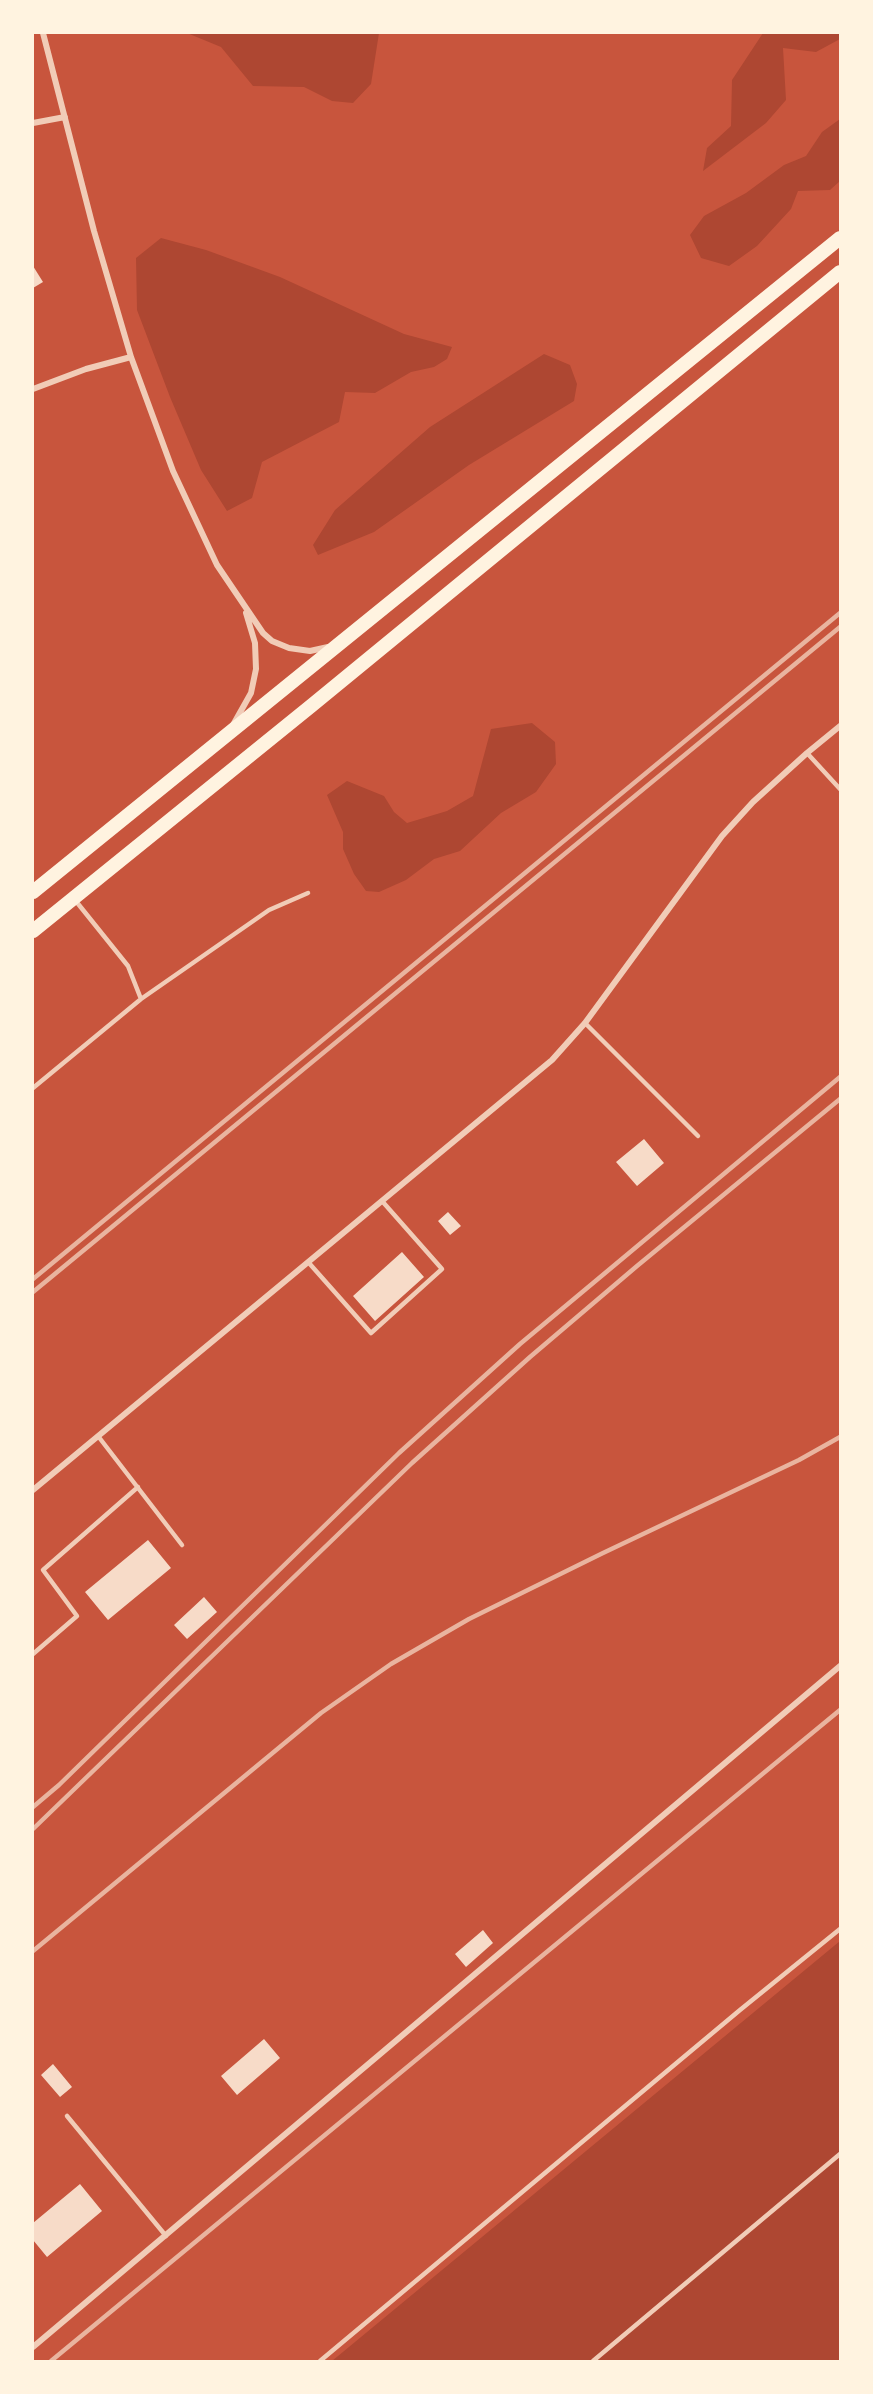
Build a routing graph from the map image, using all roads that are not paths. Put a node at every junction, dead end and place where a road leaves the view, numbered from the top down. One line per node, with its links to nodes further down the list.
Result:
1 (44, 33): 2 (street)
2 (65, 117): 3 (street); 6 (street)
3 (33, 123)
4 (840, 238): 9 (main road)
5 (840, 272): 16 (main road)
6 (131, 357): 7 (street); 8 (street)
7 (33, 389)
8 (245, 610): 9 (street); 11 (street)
9 (356, 632): 11 (main road)
10 (840, 726): 12 (street)
11 (227, 736): 14 (main road)
12 (807, 753): 13 (lane); 19 (street)
13 (840, 789)
14 (33, 892)
15 (308, 893): 18 (lane)
16 (74, 898): 17 (main road); 18 (lane)
17 (33, 931)
18 (141, 999): 20 (lane)
19 (585, 1023): 21 (lane); 22 (street)
20 (33, 1088)
21 (698, 1136)
22 (382, 1201): 23 (street); 23 (lane)
23 (309, 1263): 24 (street)
24 (98, 1436): 25 (lane); 26 (street)
25 (138, 1487): 27 (lane); 28 (lane)
26 (33, 1490)
27 (182, 1545)
28 (33, 1654)
29 (840, 1666): 33 (street)
30 (840, 1929): 35 (lane)
31 (67, 2116): 33 (lane)
32 (840, 2154): 36 (lane)
33 (166, 2236): 34 (street)
34 (33, 2347)
35 (320, 2361)
36 (593, 2361)

